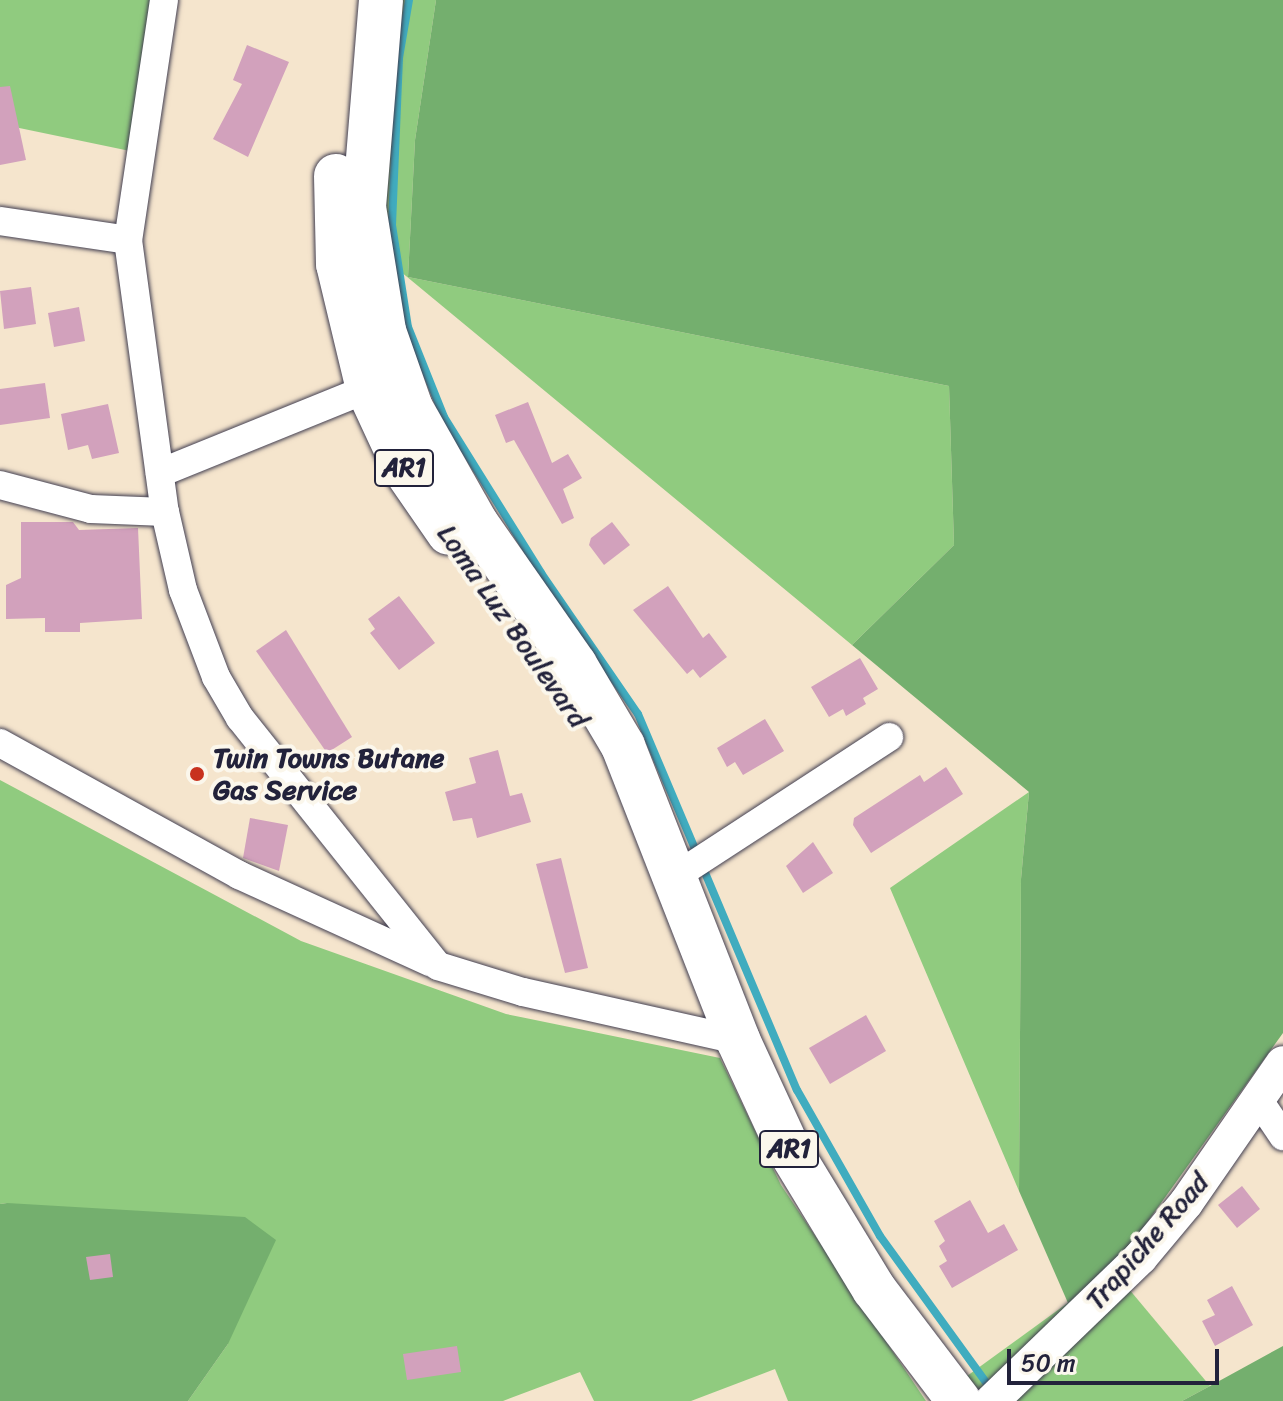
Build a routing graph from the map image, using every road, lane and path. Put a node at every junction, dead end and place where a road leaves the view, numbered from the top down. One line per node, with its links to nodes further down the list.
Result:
1 (164, 0): 5 (street)
2 (361, 0): 6 (highway, Loma Luz Boulevard / AR1)
3 (381, 0): 6 (highway, AR1)
4 (0, 221): 5 (street)
5 (128, 240): 7 (street)
6 (384, 382): 7 (street); 12 (highway, Loma Luz Boulevard / AR1)
7 (160, 473): 9 (street)
8 (0, 485): 9 (street)
9 (165, 512): 13 (street)
10 (889, 737): 12 (street)
11 (0, 743): 13 (street)
12 (671, 874): 14 (highway, AR1)
13 (438, 966): 14 (street)
14 (738, 1040): 18 (highway, AR1)
15 (1283, 1063): 16 (street, Trapiche Road)
16 (1258, 1099): 17 (street); 19 (street, Trapiche Road)
17 (1283, 1136)
18 (959, 1401)
19 (992, 1401)

